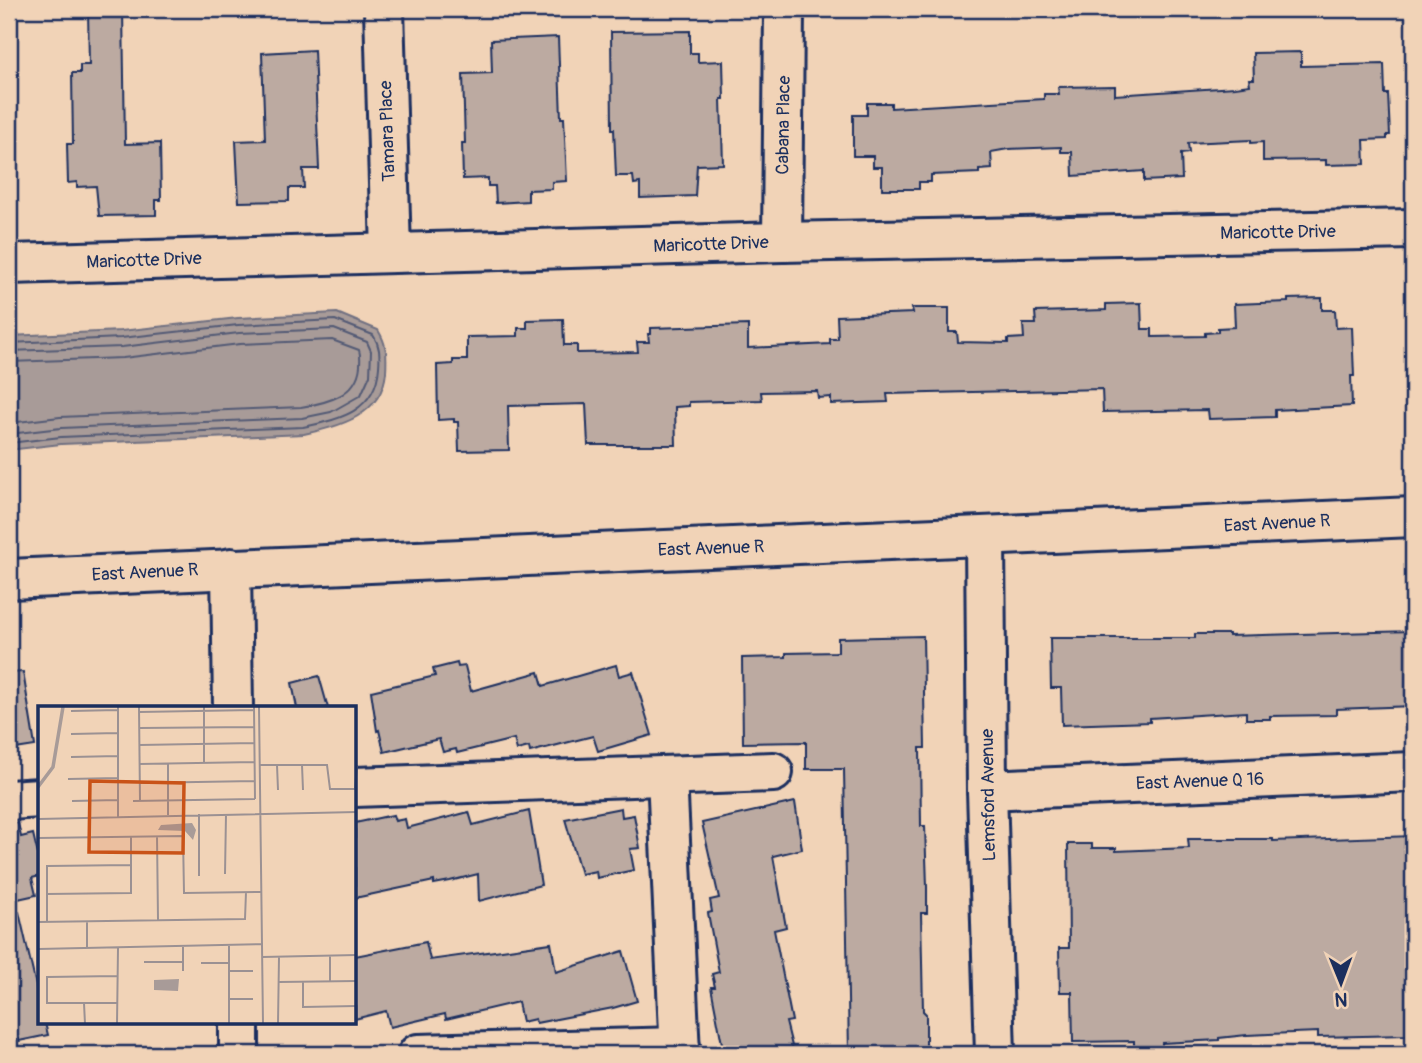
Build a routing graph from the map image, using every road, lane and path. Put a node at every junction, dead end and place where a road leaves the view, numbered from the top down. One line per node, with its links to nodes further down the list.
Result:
1 (384, 9): 5 (street, Tamara Place)
2 (784, 9): 4 (street, Cabana Place)
3 (1413, 229): 4 (street, Maricotte Drive)
4 (782, 242): 5 (street, Maricotte Drive)
5 (391, 253): 6 (street, Maricotte Drive)
6 (9, 264)
7 (1413, 517): 8 (street, East Avenue R)
8 (985, 536): 9 (street, East Avenue R); 16 (street, Lemsford Avenue)
9 (232, 568): 10 (street, East Avenue R); 11 (street)
10 (9, 579)
11 (233, 706)
12 (773, 772): 14 (street)
13 (1413, 772): 16 (street, East Avenue Q 16)
14 (667, 776): 15 (street); 20 (street)
15 (357, 787)
16 (987, 790): 23 (street, Lemsford Avenue)
17 (38, 799): 18 (street)
18 (9, 800)
19 (239, 1024): 21 (street)
20 (680, 1050): 22 (street)
21 (239, 1054)
22 (418, 1054)
23 (995, 1054)

